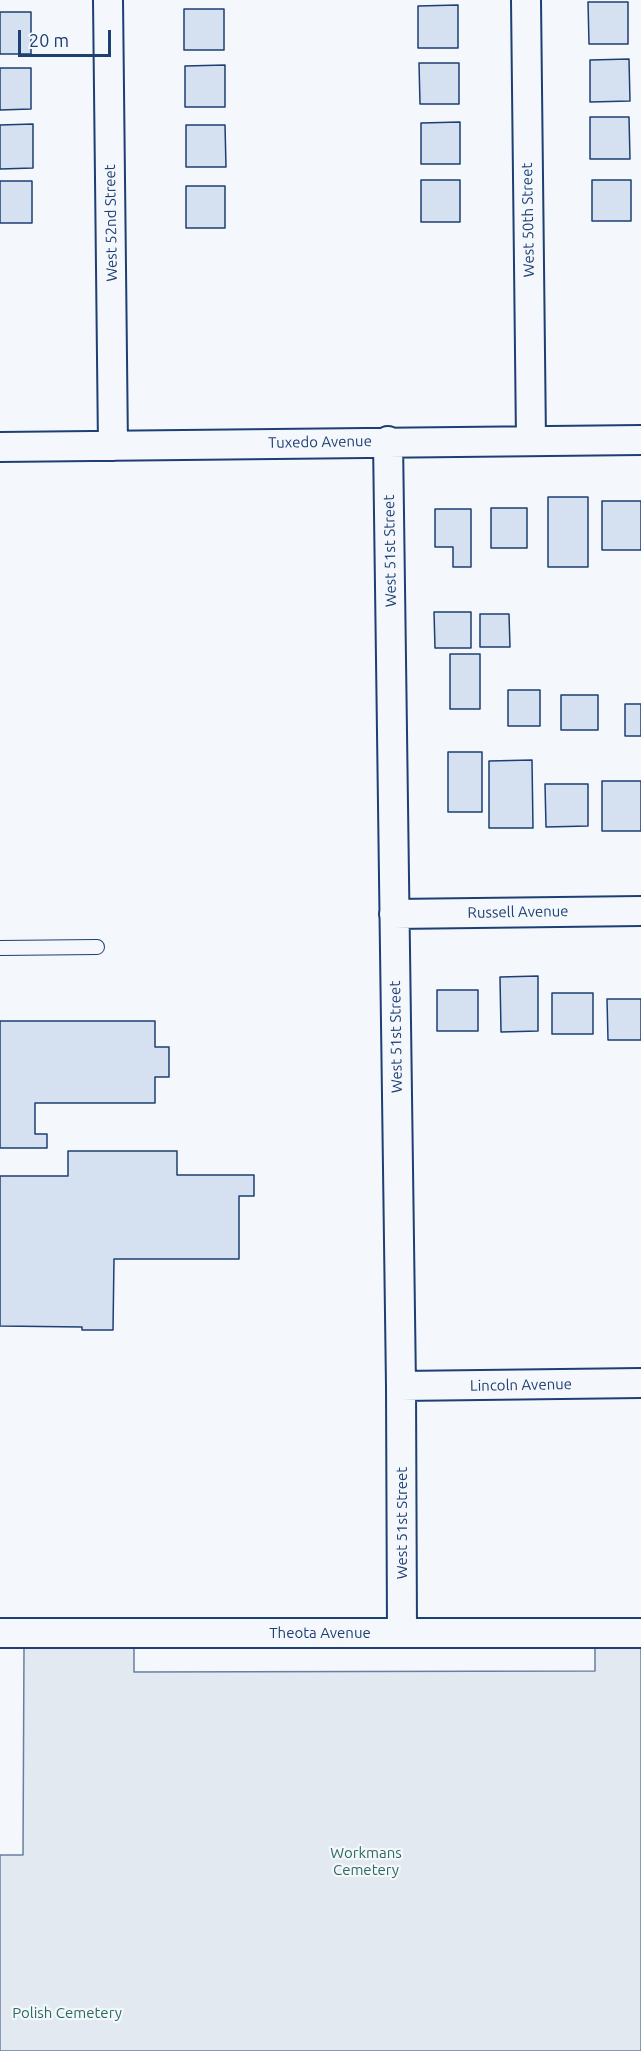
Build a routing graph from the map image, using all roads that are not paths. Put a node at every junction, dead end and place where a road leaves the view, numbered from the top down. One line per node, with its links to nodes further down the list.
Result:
1 (108, 0): 6 (street, West 52nd Street)
2 (526, 0): 3 (street, West 50th Street)
3 (531, 440): 4 (street, Tuxedo Avenue); 5 (street, Tuxedo Avenue)
4 (641, 440)
5 (388, 441): 6 (street, Tuxedo Avenue); 9 (street, West 51st Street)
6 (113, 446): 7 (street, Tuxedo Avenue)
7 (0, 447)
8 (641, 911): 9 (street, Russell Avenue)
9 (394, 914): 13 (street, West 51st Street)
10 (97, 947): 11 (lane)
11 (0, 948)
12 (641, 1383): 13 (street, Lincoln Avenue)
13 (401, 1386): 15 (street, West 51st Street)
14 (0, 1633): 15 (street, Theota Avenue)
15 (402, 1633): 16 (street, Theota Avenue)
16 (641, 1633)

